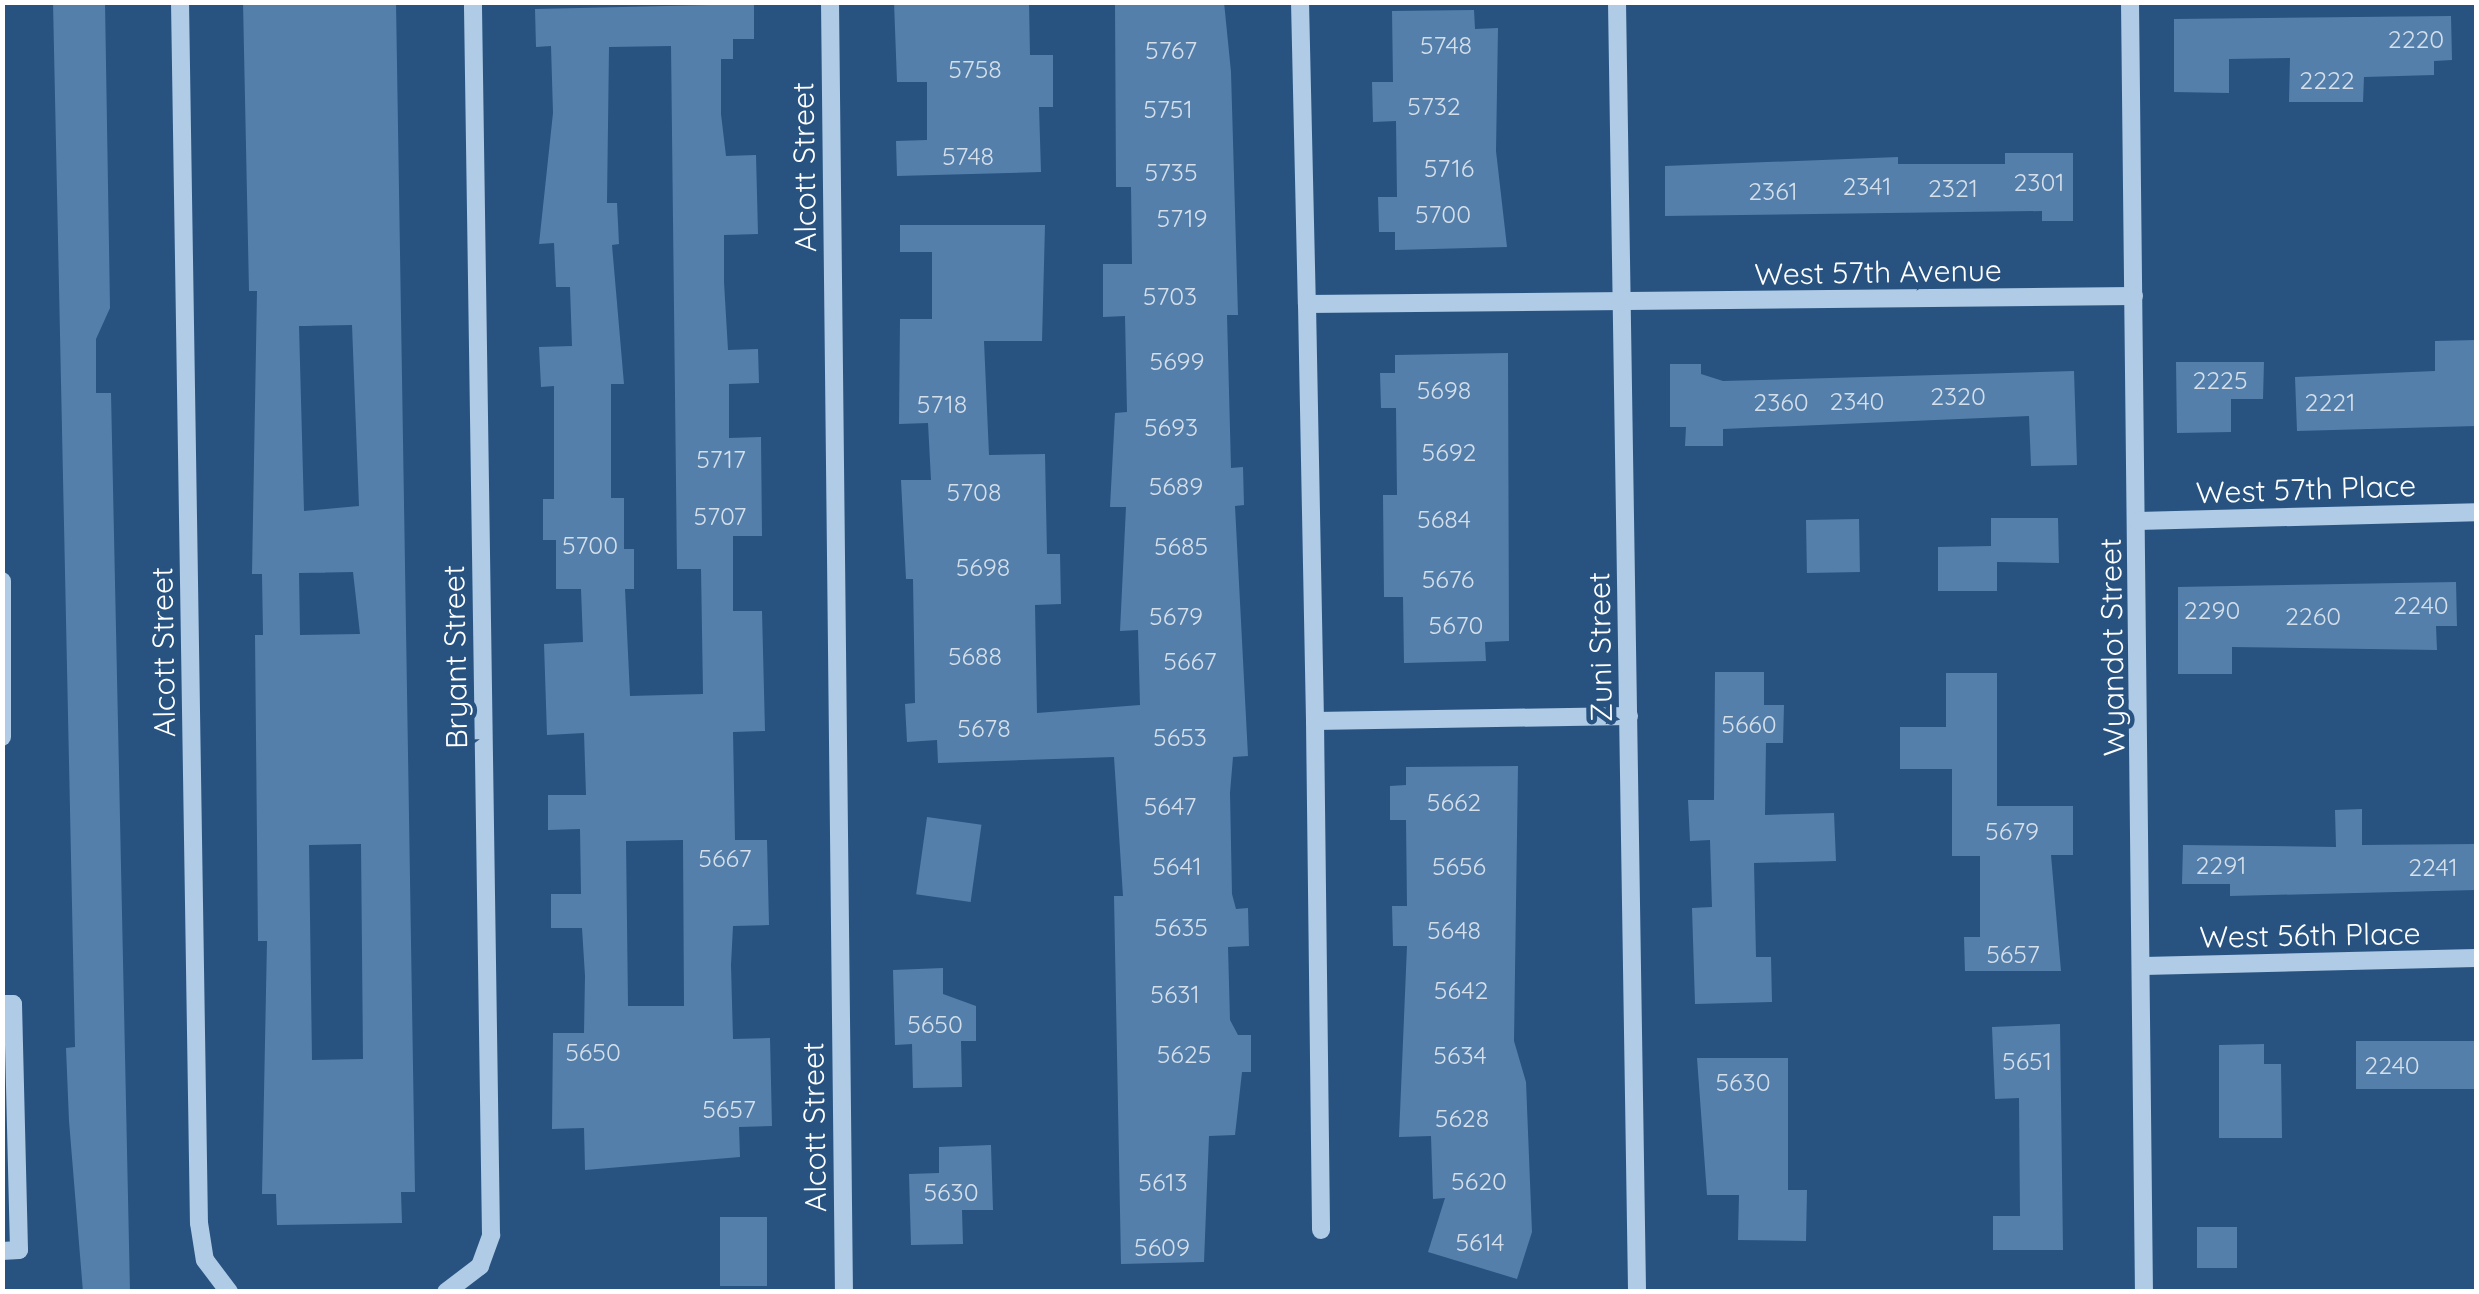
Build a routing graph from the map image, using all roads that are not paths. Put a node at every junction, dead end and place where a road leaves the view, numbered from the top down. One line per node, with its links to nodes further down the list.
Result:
1 (180, 2): 21 (street, Alcott Street)
2 (473, 2): 22 (street, Bryant Street)
3 (830, 2): 23 (street, Alcott Street)
4 (1300, 2): 9 (street)
5 (1617, 2): 8 (street, Zuni Street)
6 (2130, 2): 7 (street, Wyandot Street)
7 (2134, 296): 8 (street, West 57th Avenue); 11 (street, Wyandot Street)
8 (1622, 303): 9 (street, West 57th Avenue); 13 (street, Zuni Street)
9 (1307, 304): 14 (street)
10 (2476, 512): 11 (street, West 57th Place)
11 (2138, 522): 17 (street, Wyandot Street)
12 (2, 580): 15 (street)
13 (1629, 716): 14 (street); 24 (street, Zuni Street)
14 (1316, 720): 19 (street)
15 (2, 737)
16 (2476, 958): 17 (street, West 56th Place)
17 (2144, 966): 25 (street, Wyandot Street)
18 (2, 1004): 20 (street)
19 (1321, 1230)
20 (2, 1251)
21 (229, 1292)
22 (446, 1292)
23 (844, 1292)
24 (1636, 1292)
25 (2144, 1292)

